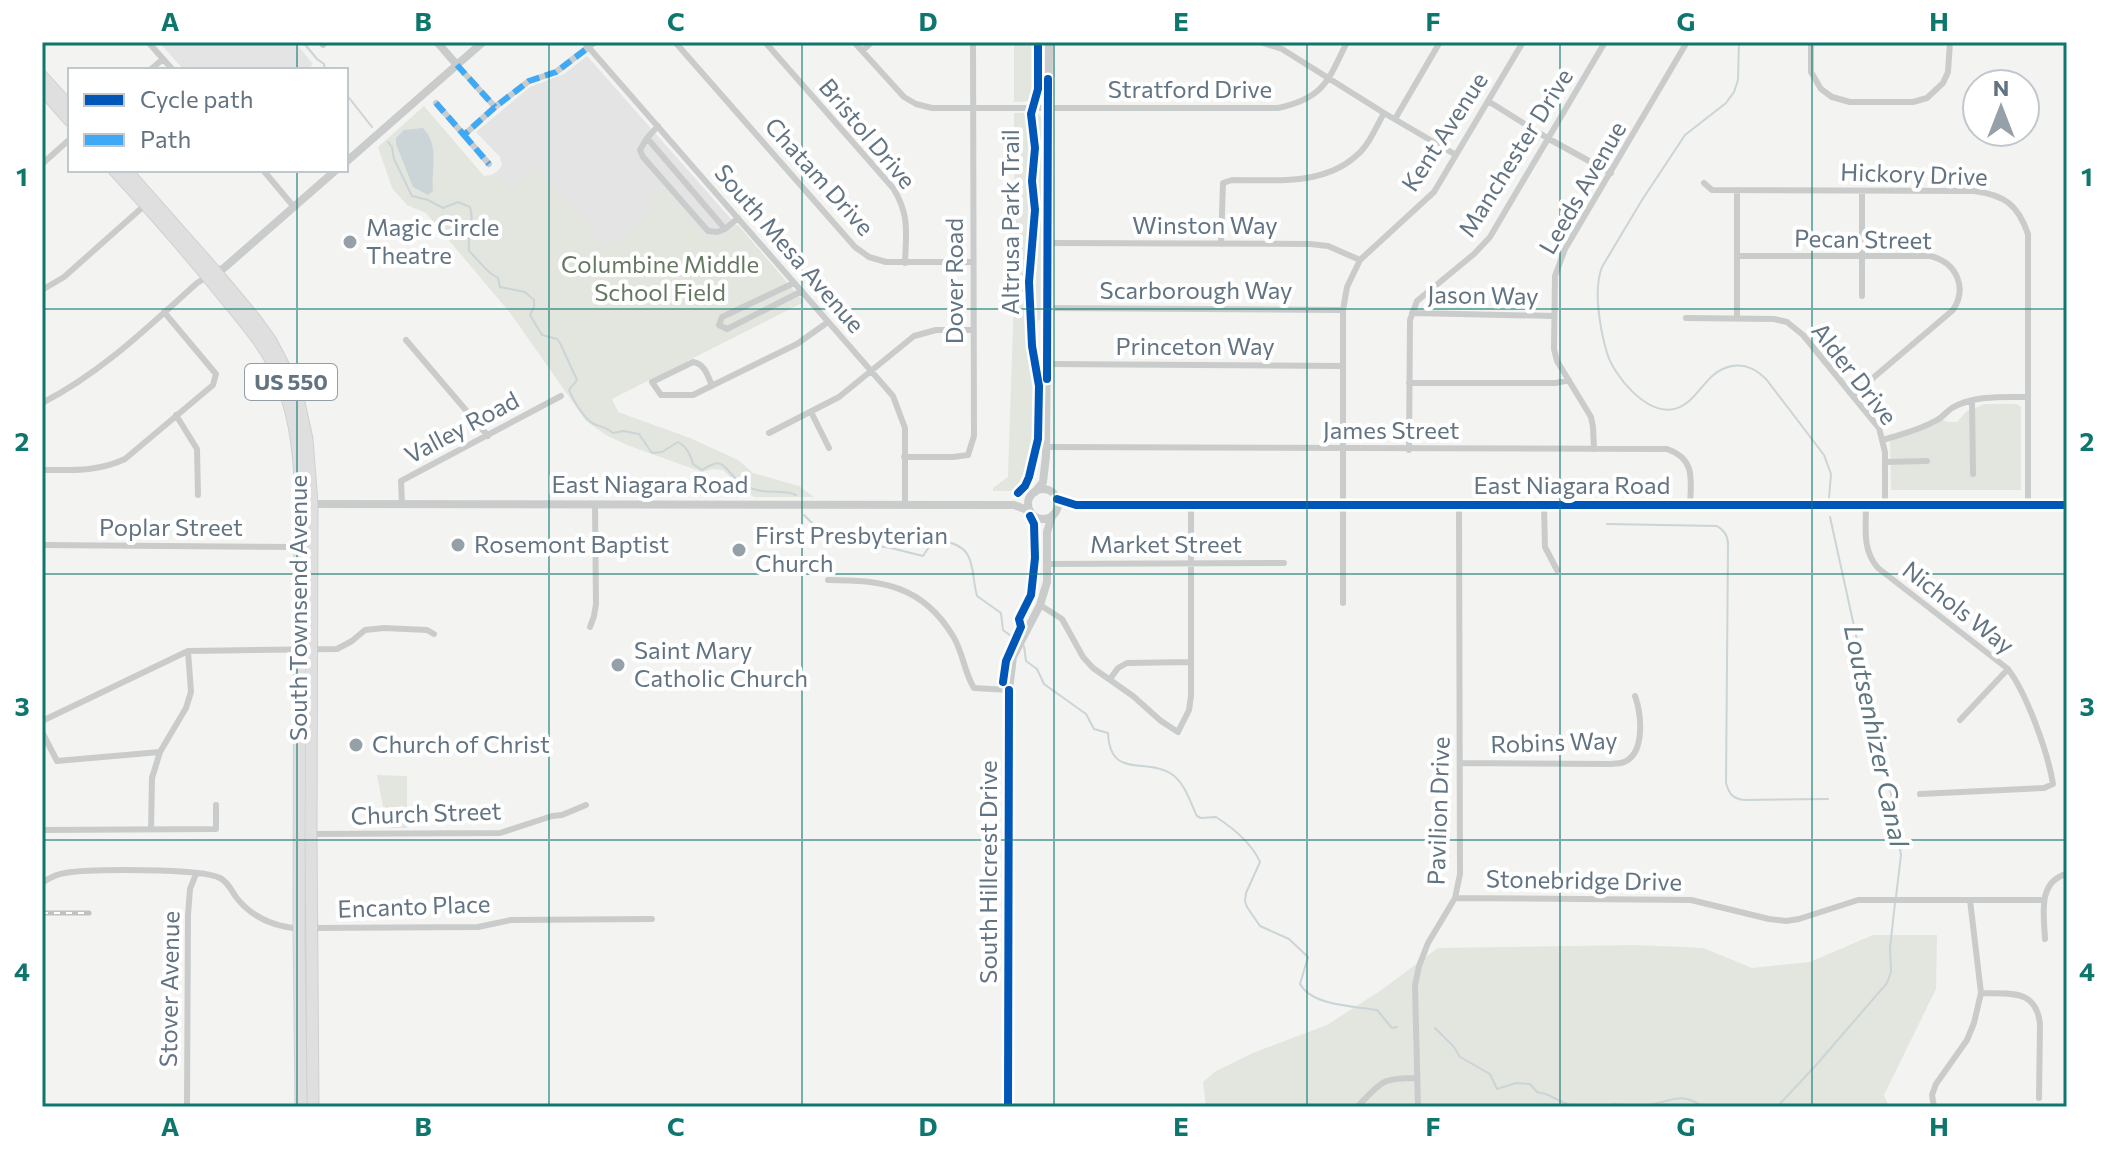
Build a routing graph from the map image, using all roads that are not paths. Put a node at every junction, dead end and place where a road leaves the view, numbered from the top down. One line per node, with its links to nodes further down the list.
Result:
1 (148, 42): 20 (street)
2 (437, 42): 21 (street)
3 (483, 42): 21 (street)
4 (675, 42): 63 (street, Chatam Drive)
5 (765, 42): 63 (street, Bristol Drive)
6 (854, 42): 19 (street, Stratford Drive)
7 (872, 42): 19 (street)
8 (973, 42): 31 (street, Dover Road)
9 (1049, 42): 32 (street)
10 (1260, 42): 25 (street)
11 (1347, 42): 25 (street, Stratford Drive)
12 (1440, 42): 35 (street)
13 (1523, 42): 27 (street, Kent Avenue)
14 (1605, 42): 39 (street, Manchester Drive)
15 (1687, 42): 49 (street, Leeds Avenue)
16 (1811, 42): 17 (street)
17 (1950, 42)
18 (589, 44): 30 (street); 36 (street, South Mesa Avenue)
19 (862, 51): 31 (street, Stratford Drive)
20 (163, 59): 22 (street); 23 (street)
21 (457, 65): 30 (street); 42 (street)
22 (152, 68)
23 (171, 68)
24 (42, 76): 29 (highway)
25 (1329, 78): 32 (street, Stratford Drive); 33 (street)
26 (42, 89): 34 (highway)
27 (1488, 101): 39 (street); 41 (street, Kent Avenue)
28 (436, 103): 37 (street)
29 (68, 105)
30 (495, 107): 37 (street)
31 (973, 107): 32 (street, Stratford Drive); 62 (street, Dover Road)
32 (1048, 108): 57 (street)
33 (1384, 113): 35 (street); 58 (street)
34 (68, 119)
35 (1395, 119): 41 (street)
36 (658, 126): 38 (street); 55 (street, South Mesa Avenue)
37 (464, 135): 44 (street)
38 (647, 138): 56 (street); 56 (street)
39 (1549, 139): 49 (street); 72 (street, Manchester Drive)
40 (68, 141): 43 (street)
41 (1456, 155): 61 (street, Kent Avenue)
42 (348, 160)
43 (42, 164)
44 (489, 164)
45 (116, 172): 53 (highway, South Townsend Avenue / US 550)
46 (128, 172): 64 (highway, South Townsend Avenue / US 550)
47 (265, 172): 54 (street)
48 (334, 172): 54 (street)
49 (1611, 173): 73 (street, Leeds Avenue)
50 (1704, 183): 51 (street, Hickory Drive)
51 (1737, 190): 52 (street, Hickory Drive); 59 (street)
52 (1862, 191): 60 (street); 87 (street, Hickory Drive)
53 (145, 205): 64 (highway, South Townsend Avenue / US 550); 66 (street)
54 (294, 207): 64 (street)
55 (738, 218): 56 (street); 65 (street, South Mesa Avenue)
56 (725, 229)
57 (1048, 243): 58 (street, Winston Way); 69 (street)
58 (1221, 244): 61 (street, Winston Way)
59 (1737, 256): 60 (street, Pecan Street); 75 (street)
60 (1862, 256): 68 (street); 85 (street, Pecan Street)
61 (1360, 260): 70 (street, Kent Avenue)
62 (972, 262): 63 (street, Chatam Drive); 77 (street, Dover Road)
63 (905, 263)
64 (212, 274): 71 (street); 108 (highway, South Townsend Avenue / US 550)
65 (794, 283): 67 (street, South Mesa Avenue); 67 (street)
66 (42, 290)
67 (802, 291): 76 (street, South Mesa Avenue)
68 (1862, 296)
69 (1048, 308): 70 (street, Scarborough Way); 79 (street)
70 (1343, 310): 80 (street, Kent Avenue)
71 (164, 312): 89 (street); 91 (street)
72 (1412, 313): 73 (street, Jason Way); 83 (street)
73 (1554, 316): 82 (street, Leeds Avenue)
74 (1686, 318): 75 (street, Alder Drive)
75 (1737, 318): 85 (street, Alder Drive)
76 (828, 322): 81 (street, South Mesa Avenue); 84 (street)
77 (972, 330): 81 (street); 100 (street, Dover Road)
78 (406, 340): 93 (street)
79 (1047, 364): 80 (street, Princeton Way); 99 (street)
80 (1343, 366): 96 (street, Kent Avenue)
81 (872, 371): 90 (street); 100 (street, South Mesa Avenue)
82 (1569, 380): 83 (street); 97 (street, Leeds Avenue)
83 (1409, 383): 98 (street)
84 (712, 386): 84 (street)
85 (1853, 395): 94 (street, Alder Drive)
86 (561, 396): 93 (street, Valley Road)
87 (2028, 397): 88 (street); 110 (street, Hickory Drive)
88 (1972, 401): 94 (street); 104 (street)
89 (42, 403)
90 (811, 412): 92 (street); 95 (street)
91 (176, 415): 103 (street); 106 (street)
92 (769, 433)
93 (488, 436): 109 (street, Valley Road)
94 (1883, 440): 102 (street, Alder Drive)
95 (829, 448)
96 (1342, 449): 98 (street, James Street); 99 (street, James Street); 116 (street, Kent Avenue)
97 (1594, 449): 98 (street, James Street); 121 (street, James Street)
98 (1409, 450)
99 (1046, 451): 105 (street); 107 (street)
100 (904, 457): 112 (street, South Mesa Avenue)
101 (1927, 461): 102 (street)
102 (1885, 462): 117 (street, Alder Drive)
103 (42, 470)
104 (1973, 474)
105 (1034, 492): 107 (street); 113 (street, East Niagara Road); 123 (street)
106 (198, 495)
107 (1056, 497): 114 (street, East Niagara Road); 124 (street)
108 (306, 504): 109 (street, East Niagara Road); 127 (highway, South Townsend Avenue / US 550); 137 (highway, South Townsend Avenue / US 550)
109 (402, 504): 111 (street, East Niagara Road)
110 (2028, 504): 117 (street, East Niagara Road); 118 (street, East Niagara Road)
111 (595, 505): 112 (street, East Niagara Road); 135 (street)
112 (905, 505): 113 (street, East Niagara Road)
113 (1000, 505): 123 (street, East Niagara Road)
114 (1076, 505): 115 (street, East Niagara Road); 124 (street, East Niagara Road)
115 (1191, 505): 116 (street, East Niagara Road); 128 (street)
116 (1342, 505): 119 (street, East Niagara Road); 133 (street, Kent Avenue)
117 (1885, 505): 122 (street, East Niagara Road)
118 (2067, 505)
119 (1459, 506): 120 (street, East Niagara Road); 148 (street, Pavilion Drive)
120 (1544, 506): 121 (street, East Niagara Road); 131 (street)
121 (1690, 506): 122 (street, East Niagara Road)
122 (1866, 506): 140 (street, Nichols Way)
123 (1033, 514): 124 (street); 125 (street, South Hillcrest Drive)
124 (1053, 514): 125 (street, South Hillcrest Drive)
125 (1046, 539): 130 (street, South Hillcrest Drive)
126 (42, 545): 127 (street, Poplar Street)
127 (300, 547): 137 (highway, South Townsend Avenue / US 550)
128 (1191, 563): 129 (street, Market Street); 130 (street, Market Street); 139 (street)
129 (1284, 563)
130 (1048, 564): 134 (street, South Hillcrest Drive)
131 (1557, 570)
132 (828, 580): 142 (street)
133 (1343, 603)
134 (1040, 605): 141 (street); 142 (street, South Hillcrest Drive)
135 (590, 627)
136 (434, 634): 137 (street)
137 (305, 649): 138 (street); 154 (highway, South Townsend Avenue / US 550); 163 (highway, South Townsend Avenue / US 550)
138 (188, 651): 145 (street); 147 (street)
139 (1190, 662): 141 (street); 141 (street)
140 (2008, 669): 144 (street); 149 (street, Nichols Way)
141 (1110, 679)
142 (1009, 690): 171 (street, South Hillcrest Drive)
143 (1635, 696): 148 (street, Robins Way)
144 (1960, 720)
145 (42, 721)
146 (42, 732): 147 (street)
147 (160, 752): 152 (street)
148 (1460, 763): 158 (street, Pavilion Drive)
149 (1920, 794)
150 (216, 805): 152 (street)
151 (586, 805): 154 (street, Church Street)
152 (151, 829): 153 (street)
153 (42, 830)
154 (311, 834): 162 (highway, South Townsend Avenue / US 550)
155 (196, 874): 157 (street); 163 (street, Encanto Place); 168 (street, Stover Avenue)
156 (2067, 874): 160 (street)
157 (42, 883)
158 (1455, 898): 159 (street, Stonebridge Drive); 166 (street, Pavilion Drive)
159 (1970, 900): 160 (street, Stonebridge Drive); 165 (street)
160 (2043, 900): 164 (street)
161 (652, 919): 162 (street, Encanto Place)
162 (312, 928): 163 (street, Encanto Place); 170 (highway, South Townsend Avenue / US 550)
163 (299, 929): 169 (highway, South Townsend Avenue / US 550)
164 (2045, 939)
165 (1981, 993): 167 (street); 174 (street)
166 (1417, 1078): 172 (street); 173 (street, Pavilion Drive)
167 (2039, 1098)
168 (187, 1107)
169 (301, 1107)
170 (313, 1107)
171 (1008, 1107)
172 (1357, 1107)
173 (1418, 1107)
174 (1934, 1107)

